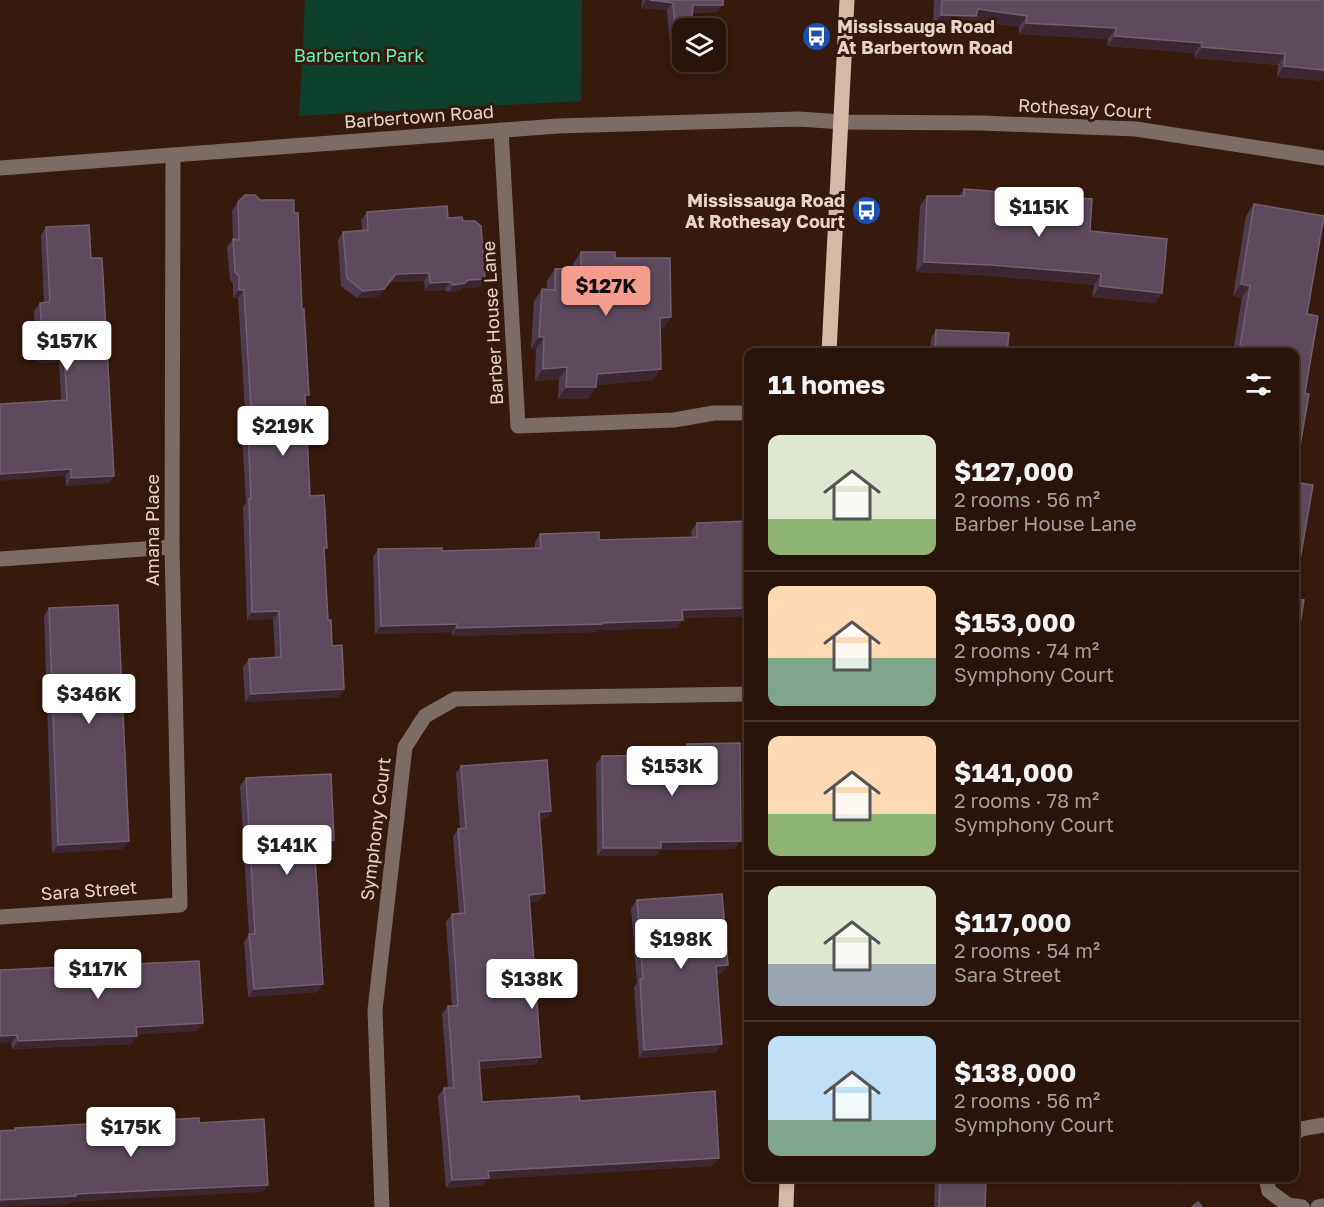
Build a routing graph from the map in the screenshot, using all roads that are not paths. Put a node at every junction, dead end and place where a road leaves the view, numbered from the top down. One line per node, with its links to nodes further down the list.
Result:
1 (847, 0): 2 (main road)
2 (842, 122): 3 (street, Barbertown Road); 5 (street, Rothesay Court); 7 (main road)
3 (501, 130): 4 (street, Barbertown Road); 8 (street, Barber House Lane)
4 (173, 155): 6 (street, Barbertown Road); 9 (street, Amana Place)
5 (1324, 158)
6 (0, 168)
7 (829, 348)
8 (744, 412)
9 (172, 547): 10 (street); 12 (street, Amana Place)
10 (0, 559)
11 (744, 694): 19 (street, Symphony Court)
12 (180, 904): 13 (street, Sara Street)
13 (0, 917)
14 (1324, 1125): 15 (street)
15 (1299, 1131)
16 (787, 1182): 20 (main road)
17 (1267, 1182): 21 (street)
18 (1324, 1206): 22 (street)
19 (382, 1207)
20 (786, 1207)
21 (1302, 1207)
22 (1318, 1207)

